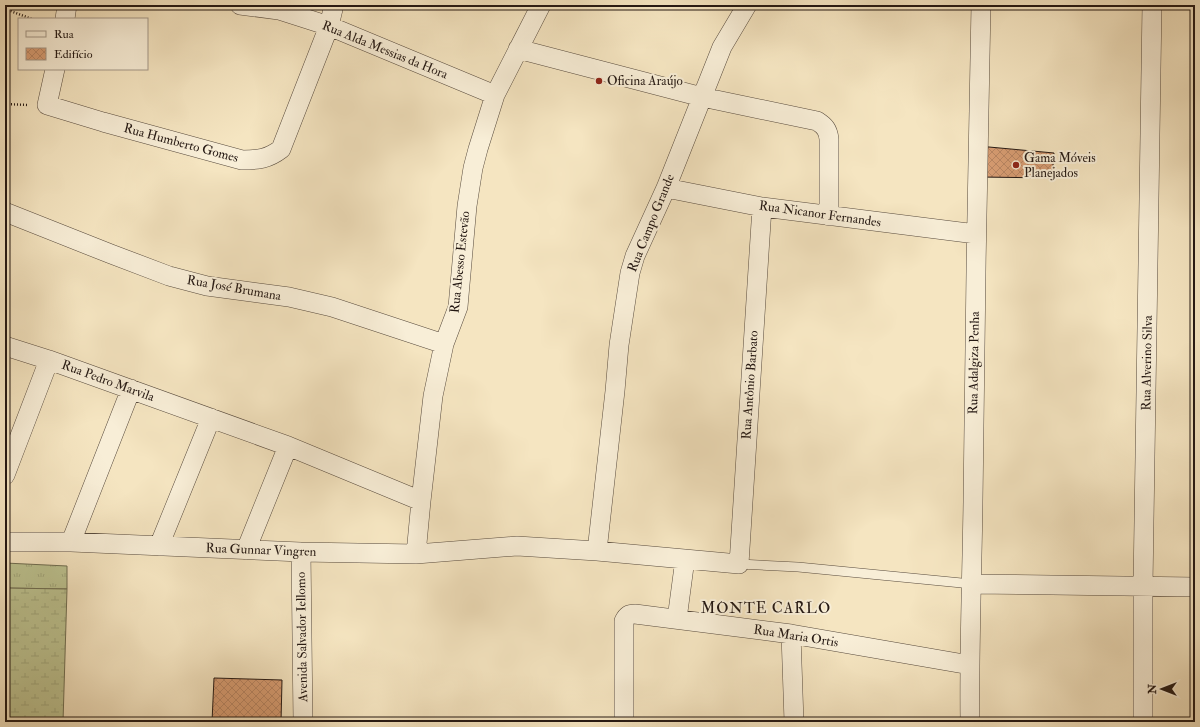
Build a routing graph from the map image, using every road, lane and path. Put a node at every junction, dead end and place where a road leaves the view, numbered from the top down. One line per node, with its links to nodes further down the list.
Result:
1 (67, 5): 11 (street)
2 (240, 5): 8 (street, Rua Alda Messias da Hora)
3 (334, 5): 12 (street, Rua Humberto Gomes)
4 (541, 5): 13 (street, Rua Abesso Estevão)
5 (747, 5): 16 (street, Rua Campo Grande)
6 (981, 5): 21 (street, Rua Adalgiza Penha)
7 (1152, 5): 40 (street, Rua Alverino Silva)
8 (277, 8): 12 (street, Rua Alda Messias da Hora)
9 (5, 9): 10 (path)
10 (29, 18)
11 (65, 18)
12 (329, 26): 14 (street, Rua Humberto Gomes); 15 (street, Rua Alda Messias da Hora)
13 (518, 49): 15 (street, Rua Abesso Estevão); 16 (street)
14 (55, 70)
15 (495, 95): 22 (street, Rua Abesso Estevão)
16 (702, 97): 17 (street, Rua Campo Grande); 20 (street)
17 (666, 188): 18 (street, Rua Nicanor Fernandes); 34 (street, Rua Campo Grande)
18 (762, 207): 20 (street, Rua Nicanor Fernandes); 38 (street, Rua Antônio Barbato)
19 (5, 212): 22 (street, Rua José Brumana)
20 (829, 216): 21 (street, Rua Nicanor Fernandes)
21 (976, 234): 39 (street, Rua Adalgiza Penha)
22 (444, 344): 29 (street, Rua Abesso Estevão)
23 (5, 346): 24 (street, Rua Pedro Marvila)
24 (49, 360): 25 (street, Rua Pedro Marvila); 28 (street)
25 (131, 389): 26 (street, Rua Pedro Marvila); 31 (street)
26 (211, 418): 27 (street, Rua Pedro Marvila); 32 (street)
27 (288, 446): 29 (street, Rua Pedro Marvila); 33 (street)
28 (5, 475)
29 (421, 501): 36 (street, Rua Abesso Estevão)
30 (5, 542): 31 (street, Rua Gunnar Vingren)
31 (71, 542): 32 (street, Rua Gunnar Vingren)
32 (159, 546): 33 (street, Rua Gunnar Vingren)
33 (246, 550): 35 (street, Rua Gunnar Vingren)
34 (597, 551): 36 (street, Rua Gunnar Vingren); 37 (street, Rua Gunnar Vingren)
35 (301, 552): 36 (street, Rua Gunnar Vingren); 45 (street, Avenida Salvador Iellomo)
36 (416, 554)
37 (685, 559): 38 (street, Rua Gunnar Vingren); 42 (street)
38 (739, 564): 39 (lane)
39 (972, 584): 40 (street); 44 (street, Rua Adalgiza Penha)
40 (1143, 586): 41 (street); 49 (street, Rua Alverino Silva)
41 (1195, 587)
42 (677, 619): 43 (street, Rua Maria Ortis); 46 (street, Rua Maria Ortis)
43 (791, 634): 44 (street, Rua Maria Ortis); 47 (street)
44 (970, 666): 48 (street, Rua Adalgiza Penha)
45 (303, 722)
46 (624, 722)
47 (794, 722)
48 (970, 722)
49 (1143, 722)

